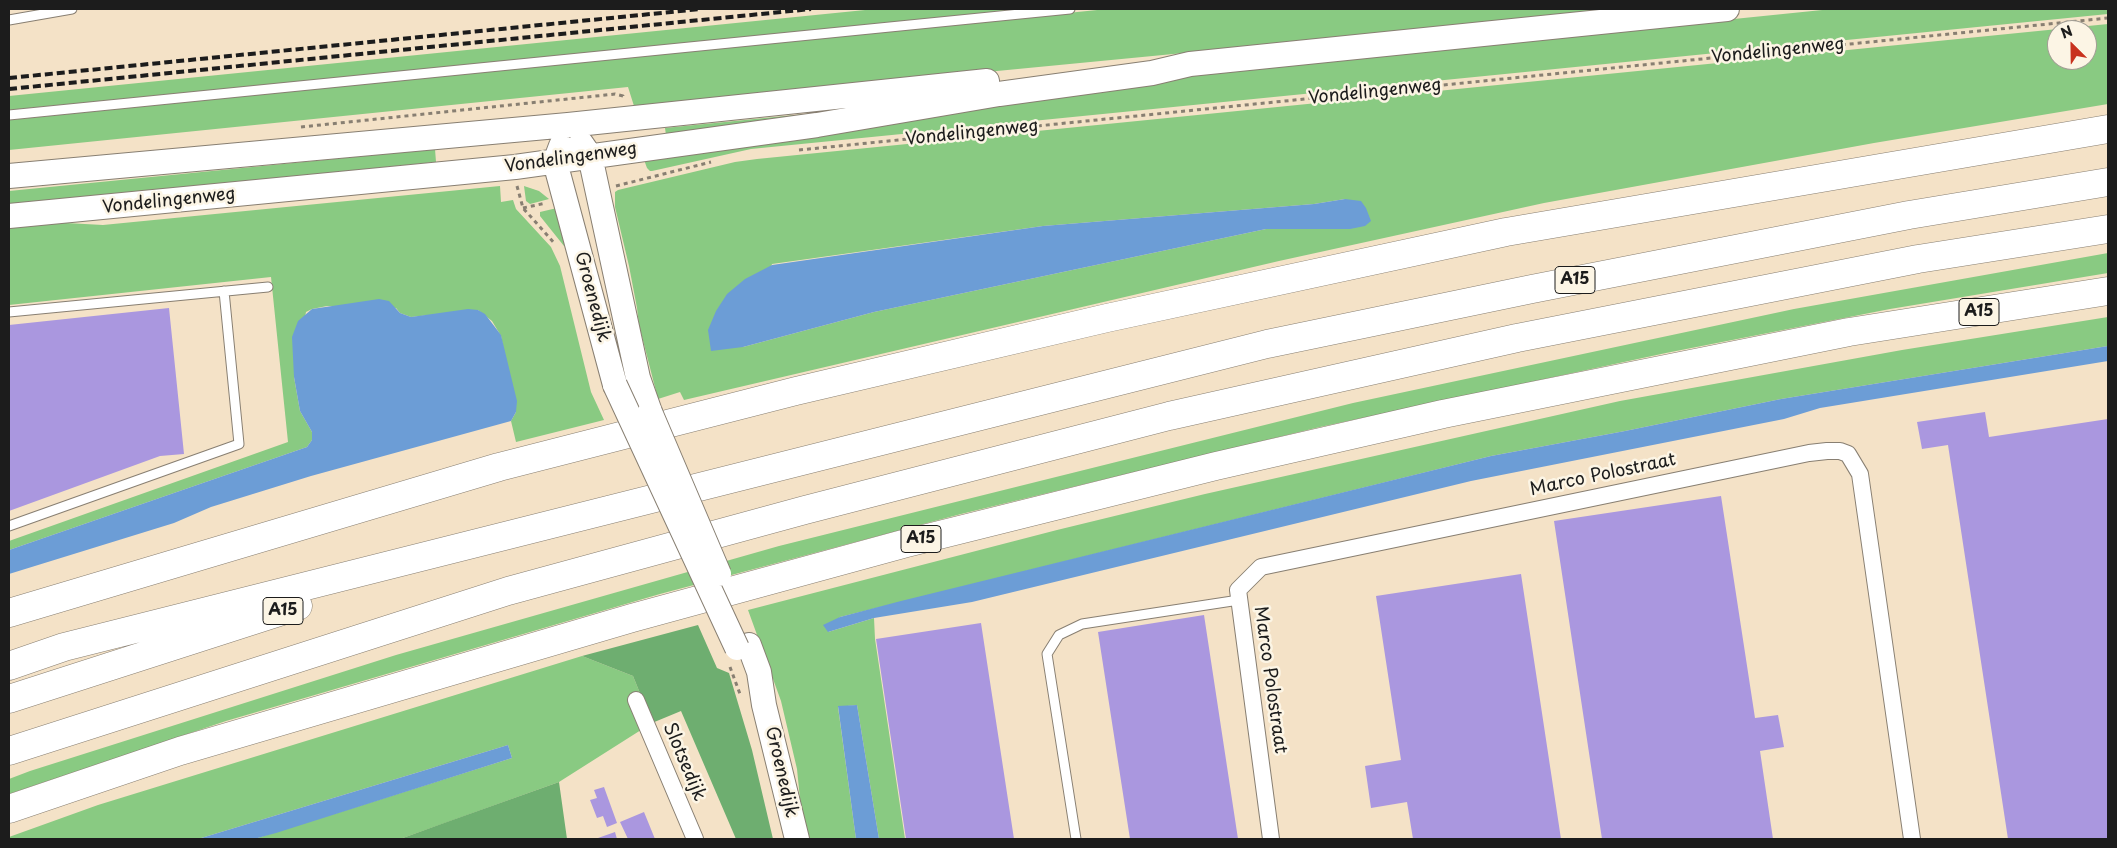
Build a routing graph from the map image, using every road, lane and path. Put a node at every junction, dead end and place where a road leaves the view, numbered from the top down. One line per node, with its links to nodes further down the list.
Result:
1 (72, 9): 5 (lane)
2 (1070, 9): 7 (lane)
3 (1727, 9): 6 (main road, Vondelingenweg)
4 (2108, 18): 11 (path, Vondelingenweg)
5 (9, 20)
6 (1190, 64): 8 (main road, Vondelingenweg); 10 (main road, Vondelingenweg)
7 (9, 115)
8 (568, 125): 12 (main road, Groenedijk); 13 (main road); 15 (main road, Vondelingenweg)
9 (2108, 129): 28 (highway)
10 (632, 149): 12 (main road, Vondelingenweg); 18 (main road)
11 (791, 151)
12 (590, 156): 13 (main road, Vondelingenweg); 18 (main road, Groenedijk)
13 (555, 162): 19 (main road, Vondelingenweg); 29 (main road, Groenedijk, bridge)
14 (714, 162): 16 (path, Vondelingenweg)
15 (9, 176)
16 (643, 179)
17 (2108, 182): 25 (highway, A15)
18 (600, 202): 29 (main road, Groenedijk, bridge)
19 (9, 216)
20 (2108, 229): 33 (highway)
21 (268, 287): 22 (lane)
22 (224, 291): 24 (lane); 26 (lane)
23 (2108, 292): 34 (highway, A15)
24 (9, 312)
25 (557, 522): 30 (highway, A15); 31 (highway, A15)
26 (9, 526)
27 (1239, 600): 37 (lane); 38 (street, Marco Polostraat); 39 (street, Marco Polostraat)
28 (9, 613)
29 (743, 646): 36 (main road, Groenedijk)
30 (9, 666)
31 (9, 699)
32 (636, 700): 35 (street, Slotsedijk)
33 (9, 751)
34 (9, 809)
35 (694, 839)
36 (797, 839)
37 (1076, 839)
38 (1271, 839)
39 (1912, 839)

